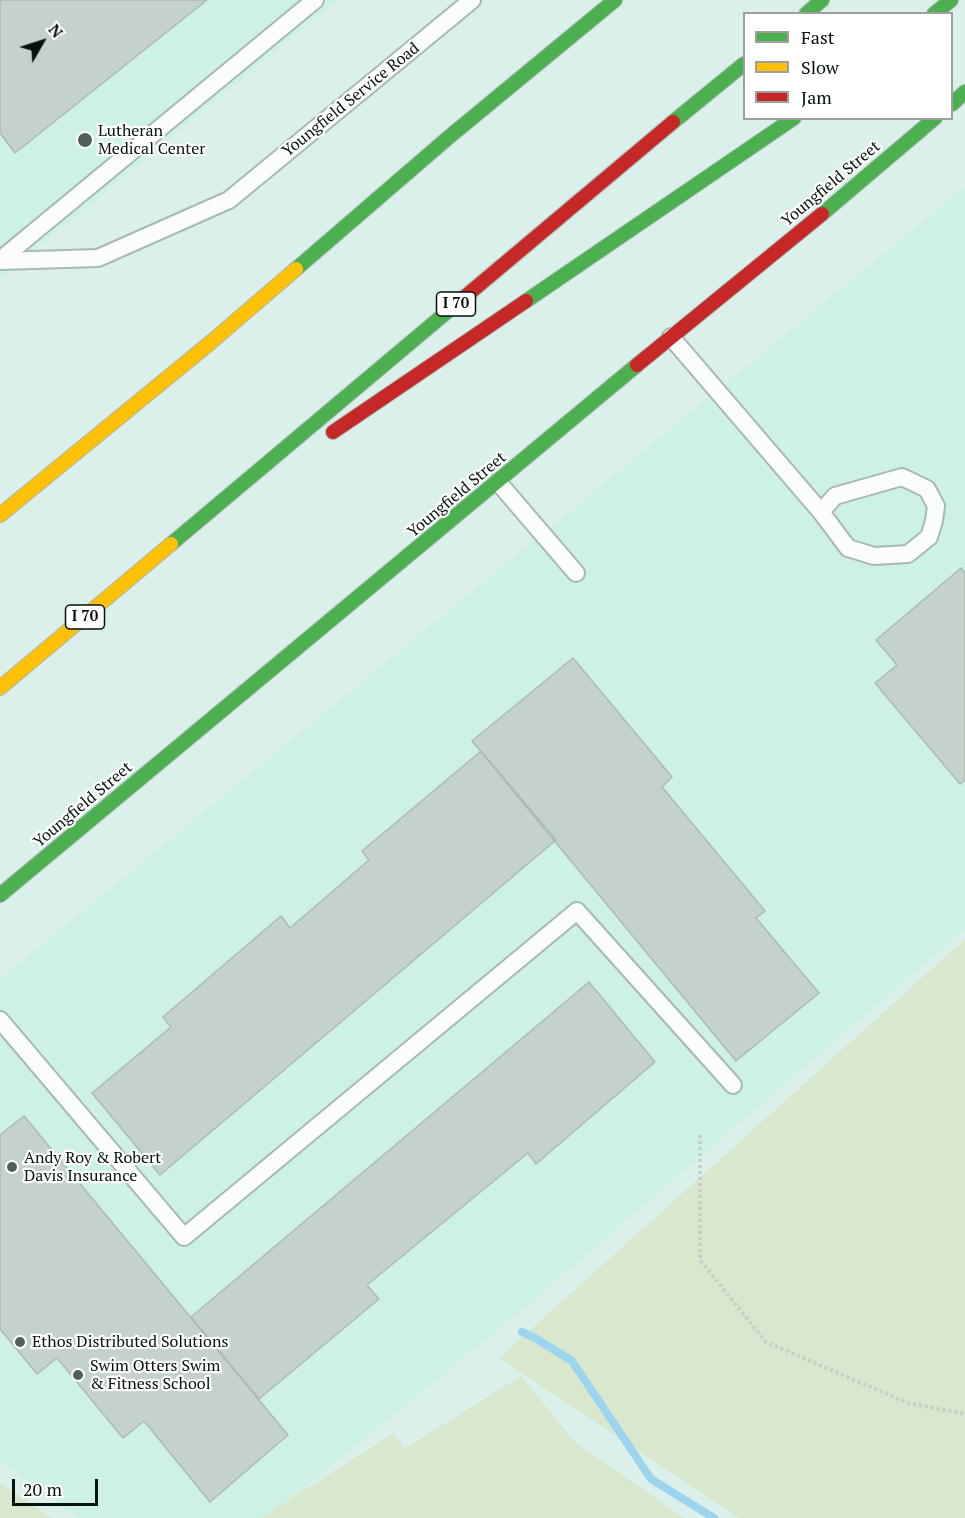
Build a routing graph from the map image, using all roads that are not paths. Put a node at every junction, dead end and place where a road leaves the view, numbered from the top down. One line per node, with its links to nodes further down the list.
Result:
1 (315, 0): 13 (lane)
2 (472, 0): 13 (lane, Youngfield Service Road)
3 (615, 0): 19 (main road)
4 (822, 0): 6 (main road)
5 (951, 0): 7 (main road)
6 (808, 12)
7 (936, 12)
8 (743, 65): 20 (main road, I 70)
9 (965, 92): 10 (main road)
10 (953, 102)
11 (791, 120): 15 (main road)
12 (932, 120): 14 (main road, Youngfield Street)
13 (0, 261)
14 (671, 337): 17 (main road, Youngfield Street); 18 (lane)
15 (321, 441)
16 (283, 468): 20 (main road)
17 (498, 482): 21 (lane); 23 (main road, Youngfield Street)
18 (821, 512): 18 (lane)
19 (0, 515)
20 (169, 547): 22 (main road, I 70)
21 (576, 573)
22 (0, 688)
23 (0, 895)
24 (0, 1020): 25 (lane)
25 (733, 1084)

